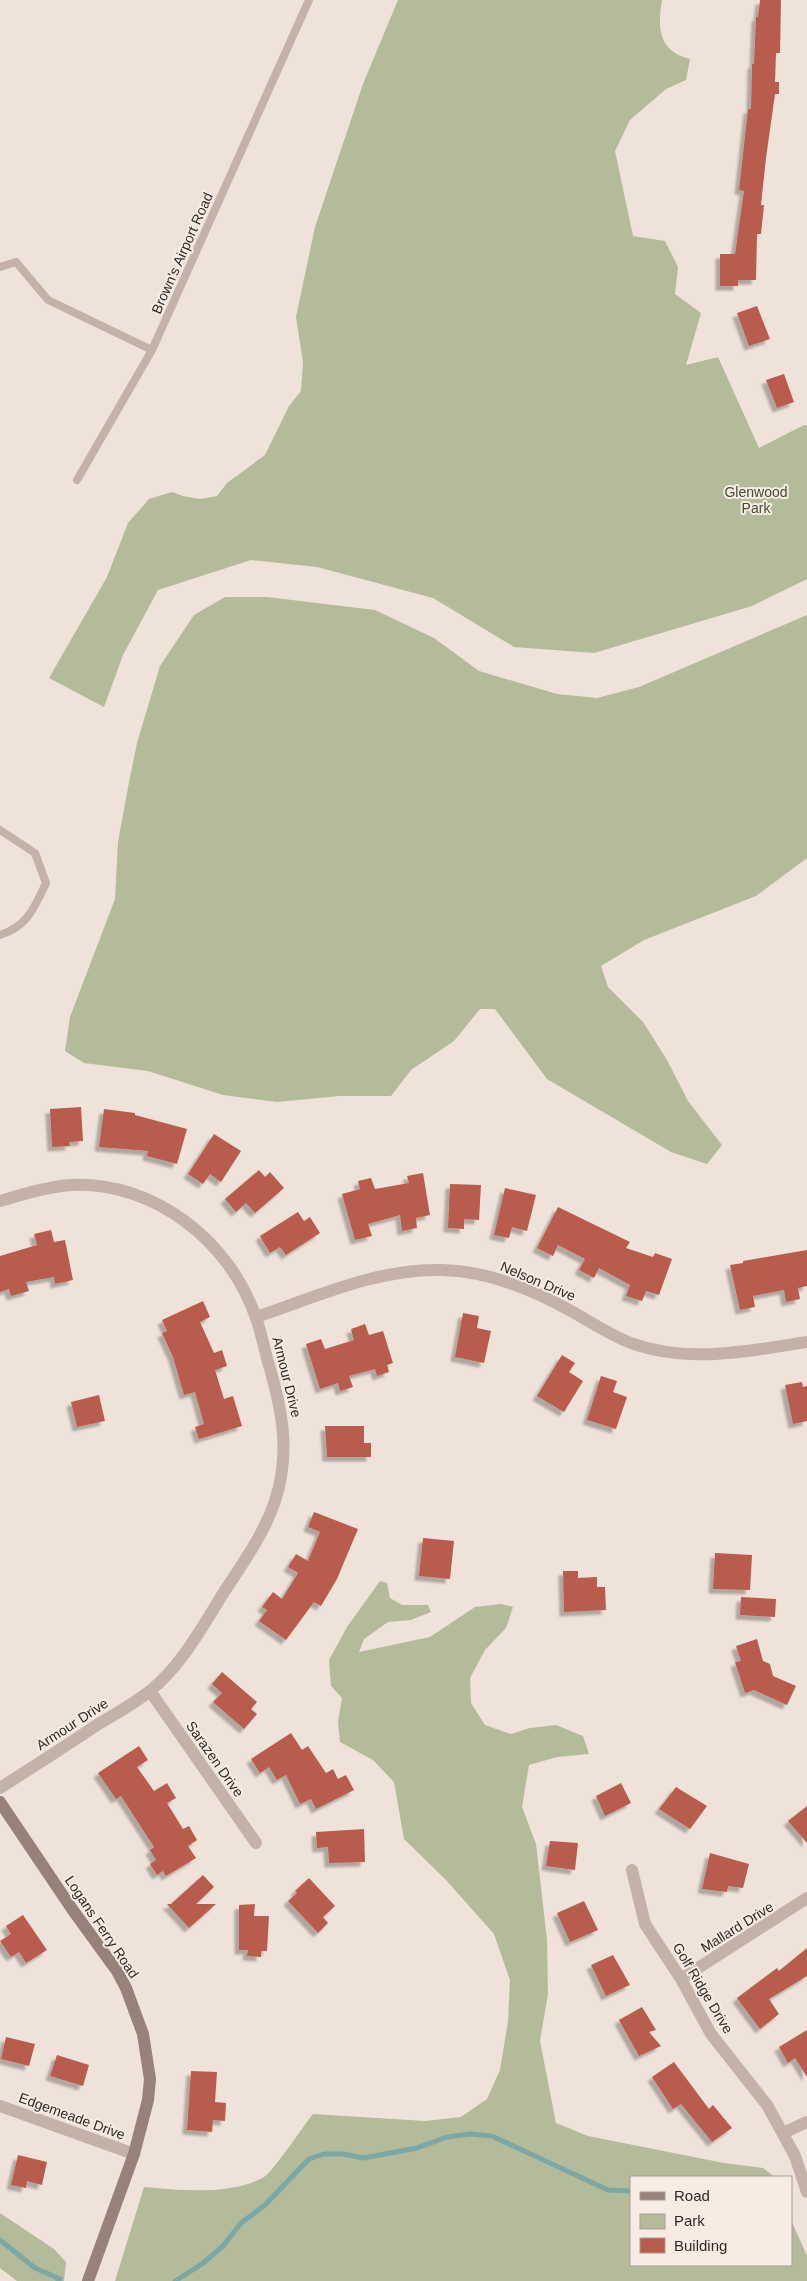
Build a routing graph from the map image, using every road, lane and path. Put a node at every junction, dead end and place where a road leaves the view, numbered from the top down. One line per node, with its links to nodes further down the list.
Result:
1 (309, 0): 3 (lane, Brown's Airport Road)
2 (0, 267): 3 (lane)
3 (152, 350): 4 (lane, Brown's Airport Road)
4 (77, 480)
5 (0, 830): 6 (lane)
6 (0, 935)
7 (0, 1201): 8 (street, Armour Drive)
8 (256, 1317): 9 (street, Nelson Drive); 10 (street, Armour Drive)
9 (807, 1342)
10 (150, 1691): 11 (street, Armour Drive); 13 (street, Sarazen Drive)
11 (0, 1788)
12 (0, 1802): 20 (street, Logans Ferry Road)
13 (256, 1843)
14 (632, 1870): 16 (street, Golf Ridge Drive)
15 (807, 1898): 16 (street, Mallard Drive)
16 (681, 1979): 19 (street, Golf Ridge Drive)
17 (0, 2106): 20 (street, Edgemeade Drive)
18 (807, 2122): 19 (street)
19 (783, 2133): 21 (street, Golf Ridge Drive)
20 (134, 2154): 22 (street, Logans Ferry Road)
21 (807, 2192)
22 (88, 2281)

